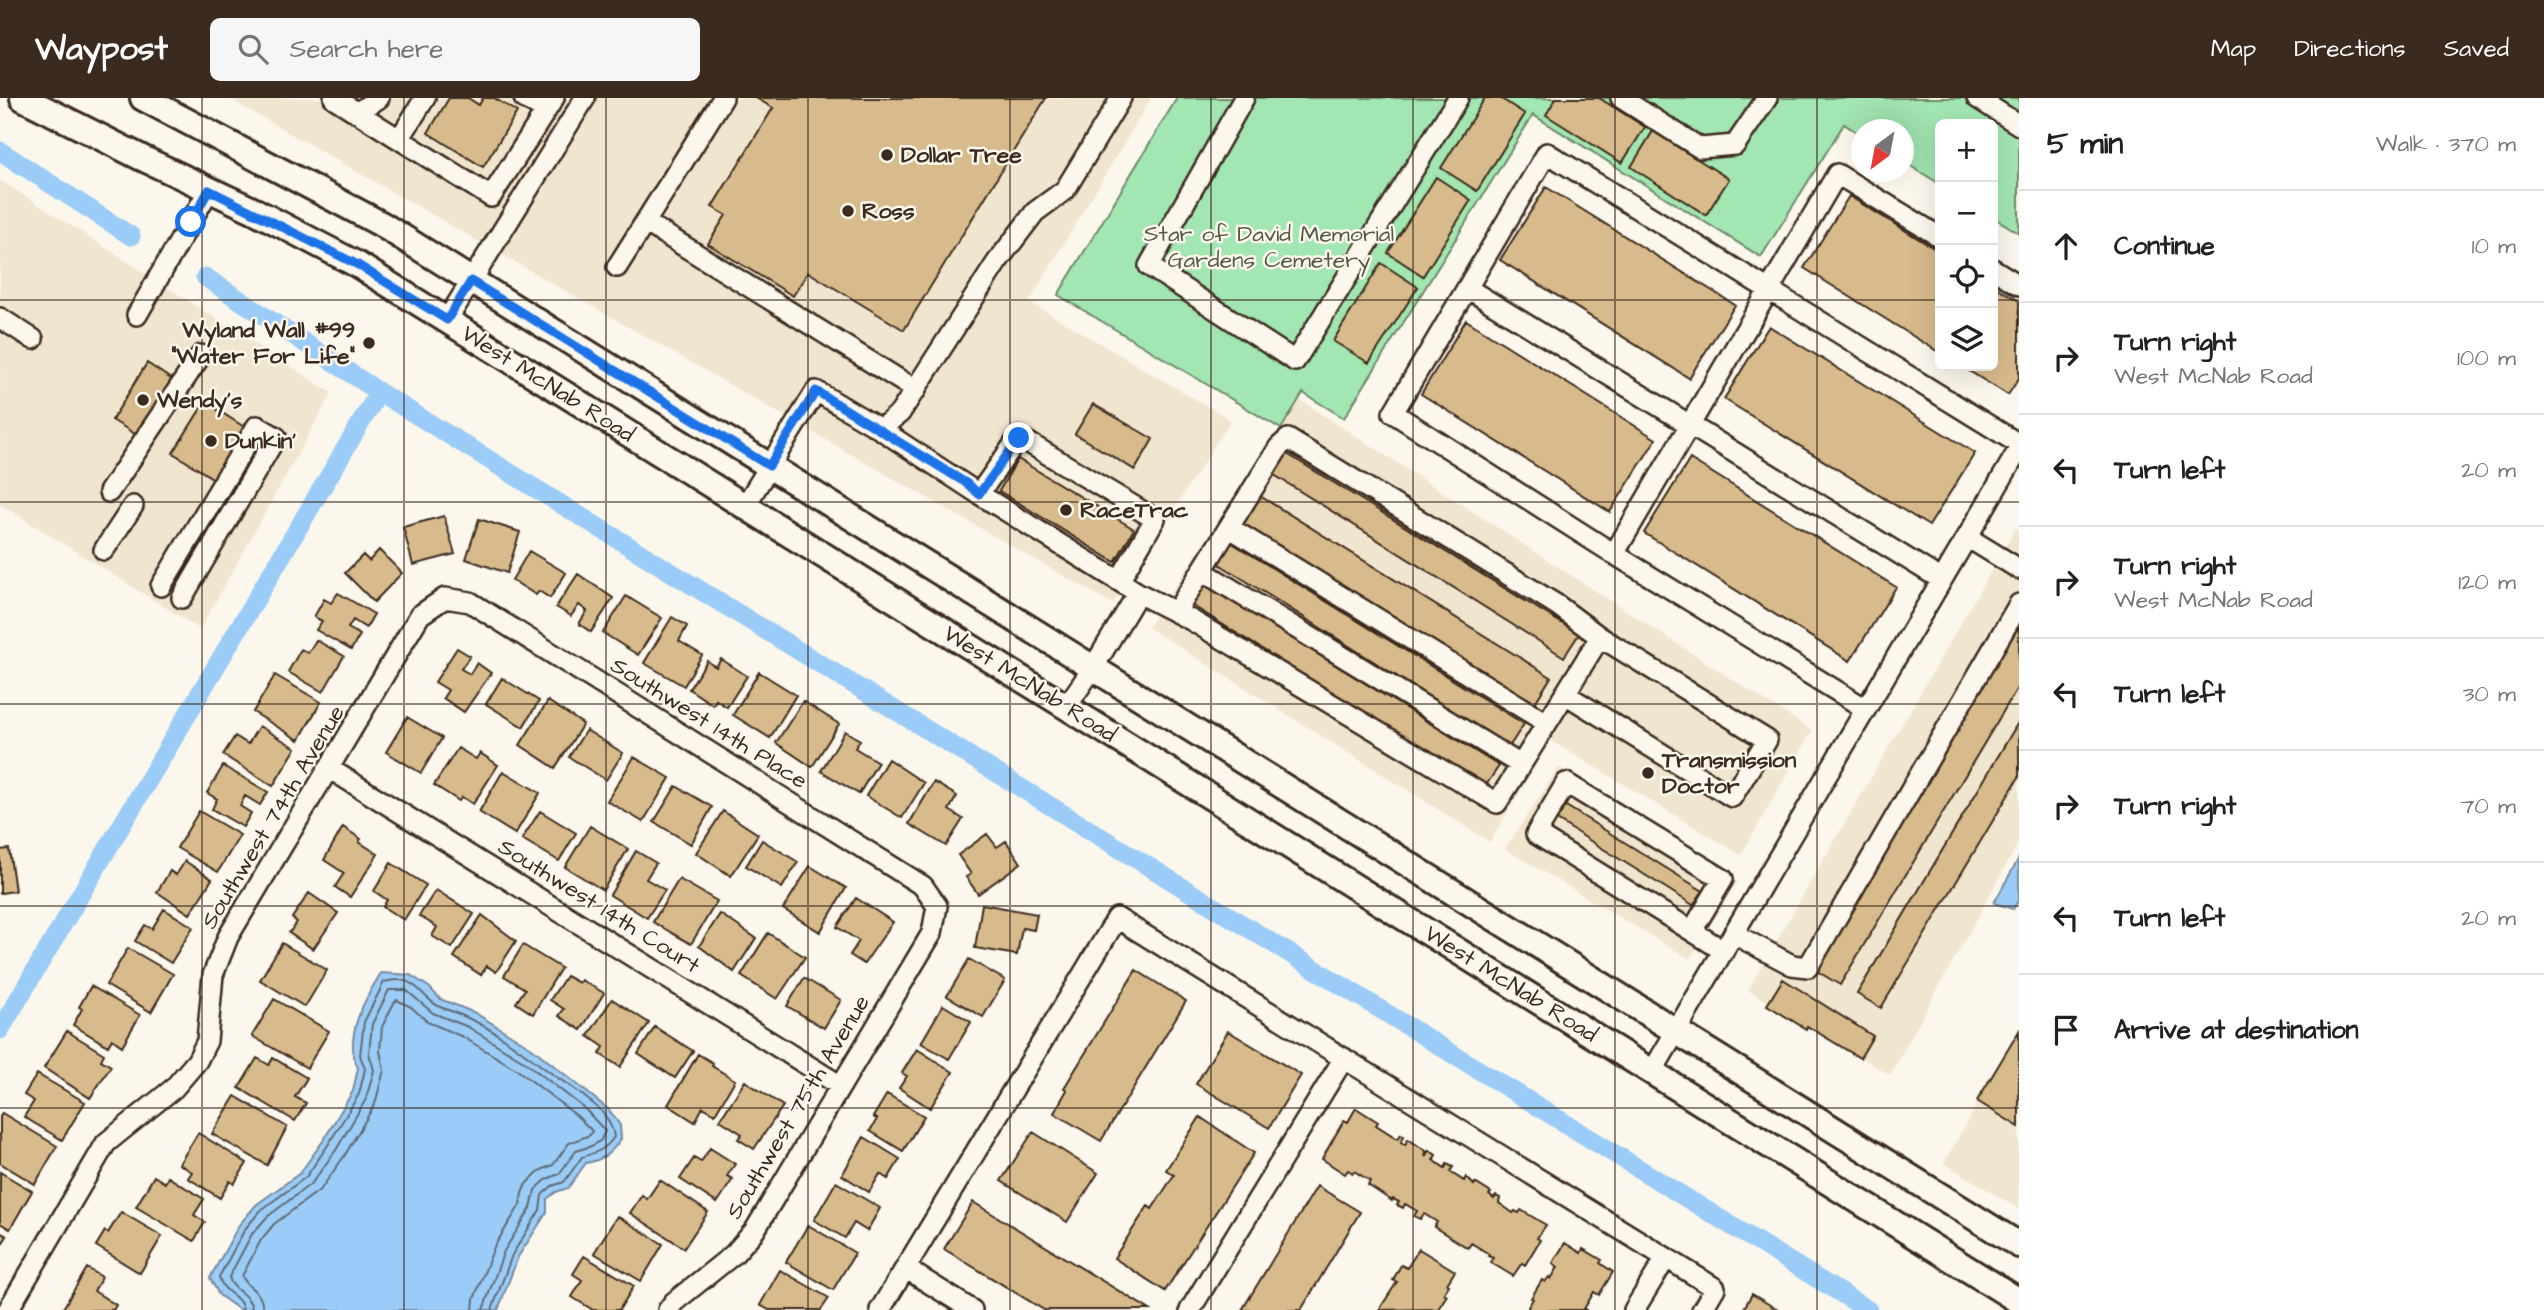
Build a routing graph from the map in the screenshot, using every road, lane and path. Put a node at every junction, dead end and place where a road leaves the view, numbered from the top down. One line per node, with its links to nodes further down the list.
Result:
1 (23, 98): 21 (main road, West McNab Road)
2 (143, 98): 16 (main road, West McNab Road)
3 (334, 98): 18 (street)
4 (379, 98): 18 (street)
5 (425, 98): 20 (street)
6 (435, 98): 20 (street)
7 (524, 98): 17 (street)
8 (585, 98): 23 (street)
9 (723, 98): 24 (street)
10 (1121, 98): 37 (street)
11 (1244, 98): 12 (street)
12 (1458, 98)
13 (1621, 98): 14 (street)
14 (1767, 98)
15 (1977, 98): 19 (street)
16 (174, 105): 28 (main road, West McNab Road)
17 (550, 105): 22 (street)
18 (358, 113): 20 (street)
19 (2019, 125)
20 (405, 131): 22 (street)
21 (209, 190): 32 (street); 34 (main road, West McNab Road)
22 (491, 197): 23 (street)
23 (512, 216): 28 (street)
24 (645, 222): 26 (street); 37 (street)
25 (1935, 234): 31 (street)
26 (617, 267)
27 (1998, 272): 29 (street)
28 (471, 281): 34 (street); 41 (main road, West McNab Road)
29 (2019, 285)
30 (1467, 288): 31 (street); 38 (street); 49 (street)
31 (1769, 290): 38 (street); 40 (street)
32 (137, 315)
33 (0, 318): 35 (street)
34 (447, 320): 45 (main road, West McNab Road)
35 (33, 339)
36 (201, 355): 42 (street)
37 (916, 390): 39 (street)
38 (1690, 425): 49 (street); 52 (street)
39 (880, 429): 41 (street); 43 (street)
40 (2019, 446): 47 (street)
41 (769, 466): 45 (street); 61 (main road, West McNab Road)
42 (110, 492)
43 (979, 494): 53 (street); 53 (street)
44 (133, 506): 48 (street)
45 (745, 506): 63 (main road, West McNab Road)
46 (1230, 528): 51 (street); 60 (street); 65 (street)
47 (1967, 537): 50 (street); 52 (street)
48 (104, 550)
49 (1614, 554): 64 (street)
50 (2019, 569)
51 (1202, 571): 59 (street); 66 (street)
52 (1942, 580): 64 (street)
53 (1119, 581): 55 (street)
54 (161, 586): 56 (street)
55 (1139, 593): 59 (street); 61 (street)
56 (182, 598)
57 (445, 598): 67 (street, Southwest 74th Avenue); 68 (street, Southwest 14th Place)
58 (2019, 604): 70 (street)
59 (1176, 612): 66 (street)
60 (1600, 636): 62 (street); 62 (street)
61 (1093, 668): 63 (street); 71 (main road, West McNab Road)
62 (1565, 694): 65 (street)
63 (1066, 707): 73 (main road, West McNab Road)
64 (1866, 709): 70 (street)
65 (1547, 723): 66 (street)
66 (1521, 765)
67 (330, 769): 74 (street, Southwest 14th Court); 79 (street, Southwest 74th Avenue)
68 (937, 906): 74 (street, Southwest 75th Avenue)
69 (1692, 931): 69 (street); 70 (street)
70 (1729, 942): 71 (street)
71 (1676, 1031): 73 (street); 75 (main road, West McNab Road)
72 (1344, 1058): 76 (street); 77 (street); 83 (street)
73 (1652, 1072): 78 (main road, West McNab Road)
74 (841, 1086): 80 (street, Southwest 75th Avenue)
75 (2019, 1245)
76 (1666, 1258): 84 (street); 85 (street)
77 (905, 1268): 81 (street); 82 (street)
78 (2019, 1300): 86 (street)
79 (8, 1310)
80 (668, 1310)
81 (880, 1310)
82 (972, 1310)
83 (1190, 1310)
84 (1634, 1310)
85 (1702, 1310)
86 (2012, 1310)

